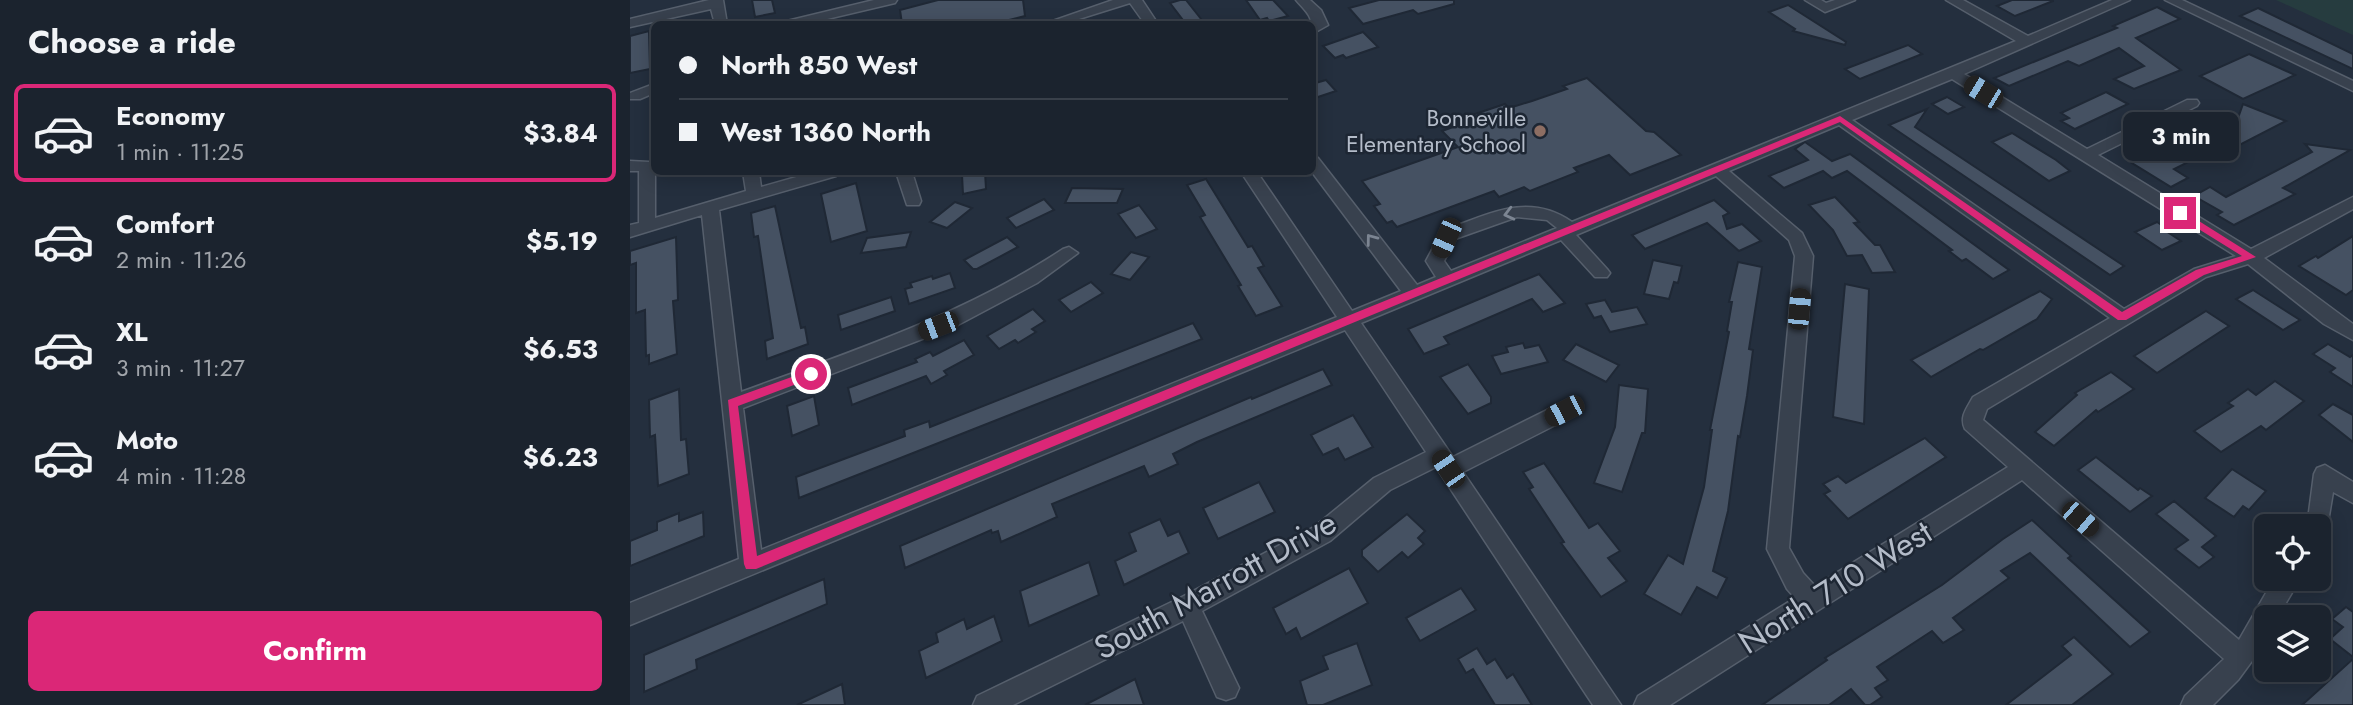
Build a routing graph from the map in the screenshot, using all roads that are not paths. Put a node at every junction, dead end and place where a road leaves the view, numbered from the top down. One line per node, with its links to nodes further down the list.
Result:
1 (890, 0): 12 (street)
2 (1126, 0): 13 (street)
3 (1135, 0): 14 (street)
4 (1303, 0): 16 (street)
5 (1812, 0): 6 (street)
6 (1848, 0)
7 (1953, 0): 17 (street)
8 (2123, 0): 17 (street)
9 (2172, 0): 19 (street)
10 (717, 2): 11 (street); 15 (street)
11 (720, 21)
12 (804, 21)
13 (1060, 21)
14 (1149, 21)
15 (630, 23)
16 (1317, 28)
17 (2027, 41): 18 (street)
18 (1953, 73): 23 (street); 24 (street)
19 (2353, 87)
20 (651, 89): 21 (street)
21 (635, 96)
22 (2192, 103): 24 (street)
23 (1840, 119): 27 (street); 44 (street)
24 (2086, 155): 40 (street)
25 (630, 166): 36 (street)
26 (1316, 166): 43 (street, one-way to 26)
27 (1716, 168): 37 (street); 55 (street)
28 (751, 175): 32 (street)
29 (819, 175): 32 (street)
30 (905, 175): 33 (street)
31 (1251, 175): 45 (street)
32 (754, 193): 35 (street)
33 (913, 201)
34 (2350, 207): 40 (street)
35 (709, 208): 36 (street); 47 (street)
36 (647, 226): 38 (street)
37 (1568, 231): 41 (street); 42 (street); 42 (street, one-way to 42)
38 (630, 232)
39 (1069, 253): 47 (street)
40 (2251, 257): 44 (street); 46 (street)
41 (1601, 273)
42 (1447, 279): 43 (street)
43 (1413, 293): 45 (street)
44 (2122, 317): 50 (street)
45 (1347, 320): 49 (street); 53 (street)
46 (2353, 333)
47 (732, 404): 53 (street)
48 (1564, 411): 49 (street, South Marrott Drive)
49 (1443, 462): 56 (street, South Marrott Drive); 61 (street)
50 (2022, 469): 55 (street, North 710 West); 58 (street)
51 (2353, 494): 52 (street)
52 (2320, 514)
53 (751, 564): 57 (street)
54 (2277, 591): 58 (street)
55 (1813, 601): 62 (street, North 710 West)
56 (1188, 606): 59 (street); 60 (street, South Marrott Drive)
57 (630, 614)
58 (2241, 658): 63 (street)
59 (1226, 688)
60 (986, 705)
61 (1608, 705)
62 (1647, 705)
63 (2193, 705)

